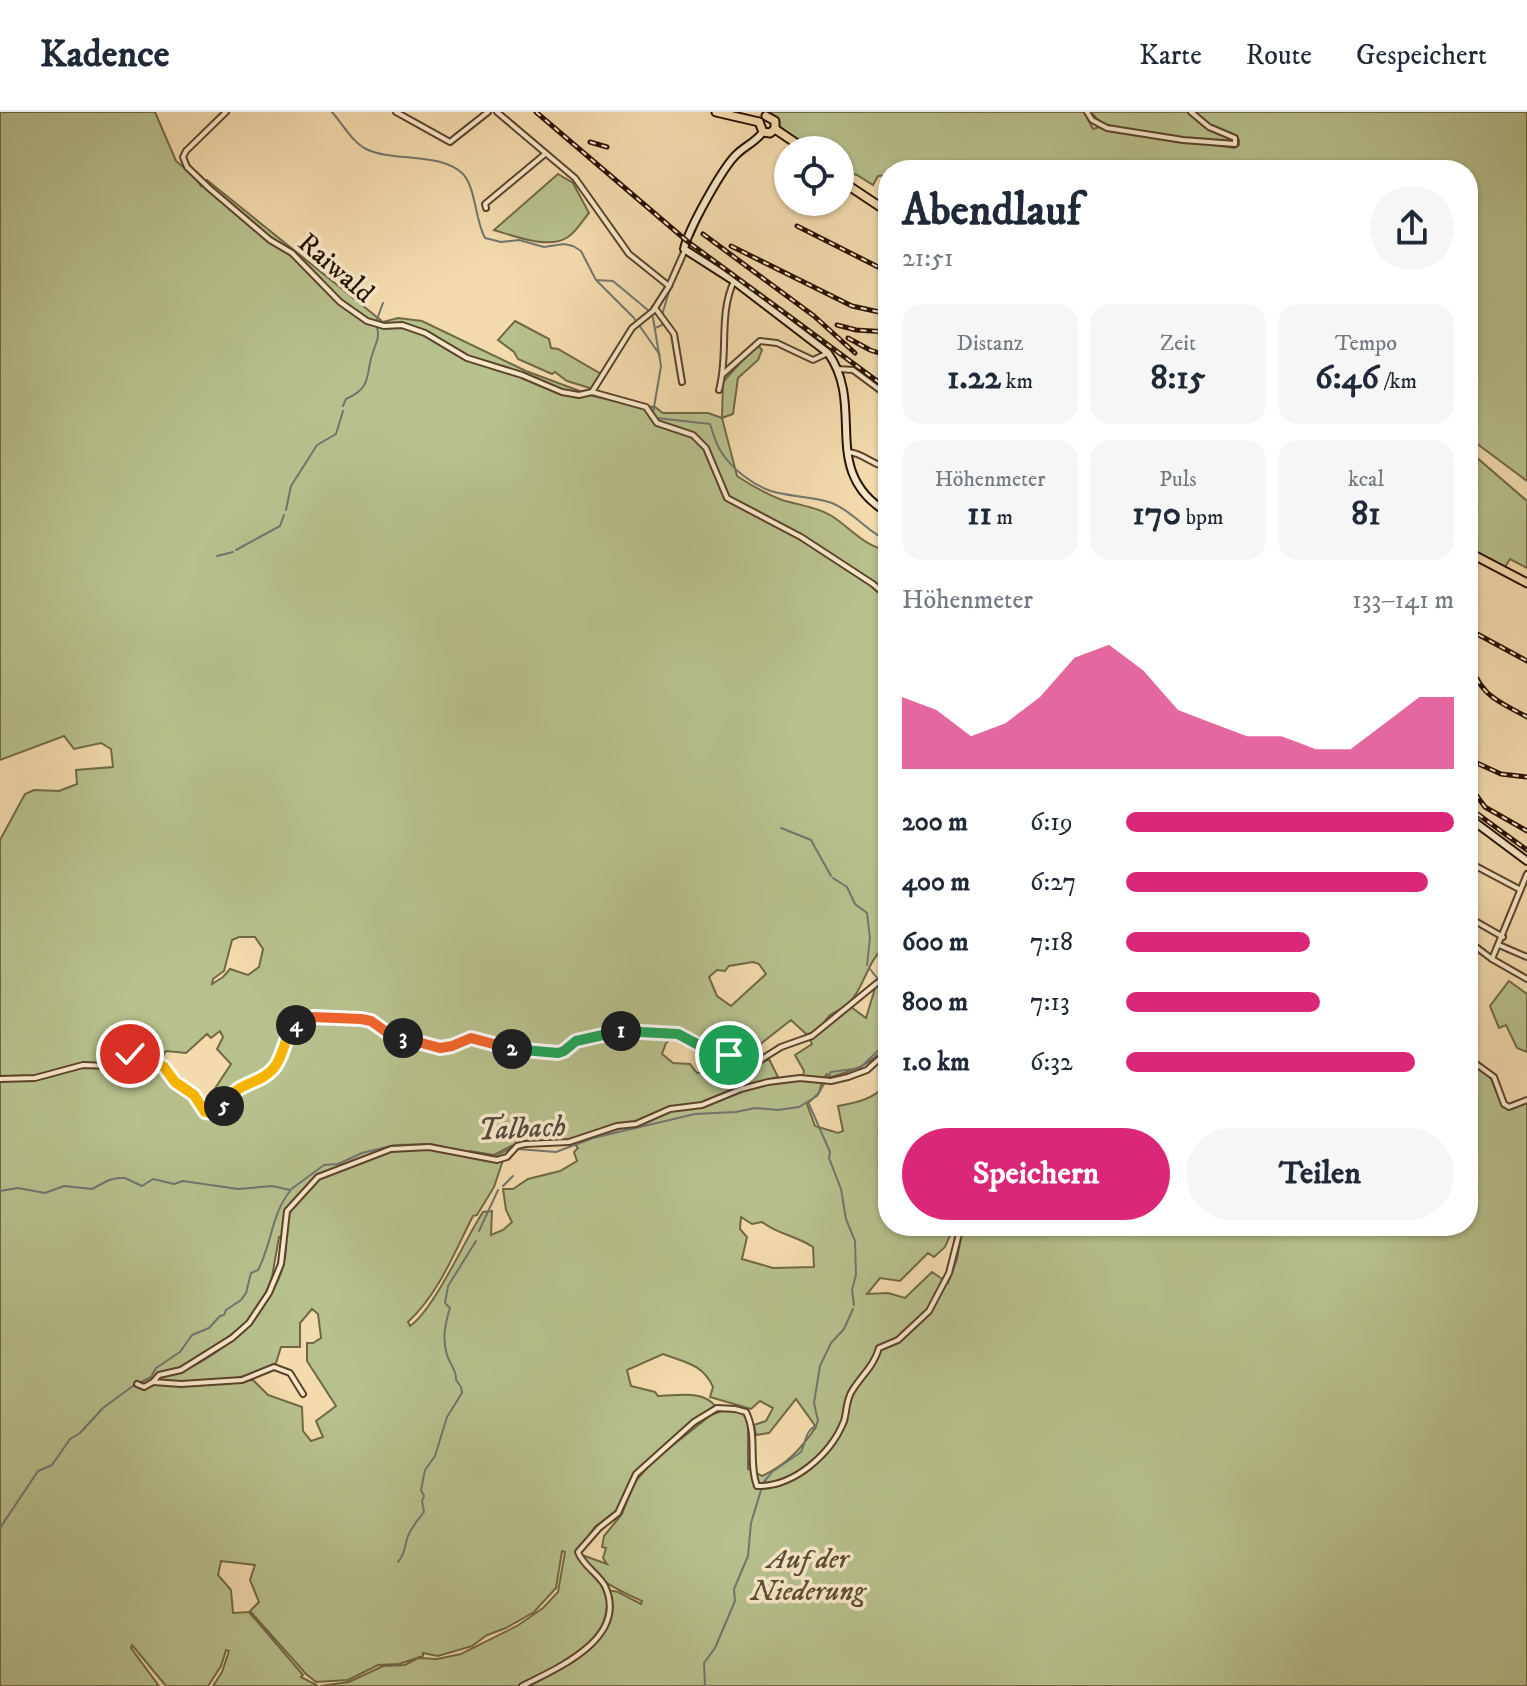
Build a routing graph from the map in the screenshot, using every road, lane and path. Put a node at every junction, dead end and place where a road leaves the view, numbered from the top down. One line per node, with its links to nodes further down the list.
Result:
1 (226, 112): 26 (street, Raiwald)
2 (396, 112): 3 (street)
3 (488, 112)
4 (497, 112): 12 (street)
5 (716, 112): 8 (main road)
6 (1087, 112): 7 (street)
7 (1191, 112)
8 (763, 117): 9 (main road); 10 (main road)
9 (775, 129): 10 (main road); 11 (main road)
10 (763, 132): 16 (main road)
11 (785, 136)
12 (545, 154): 15 (street); 18 (street)
13 (854, 189): 14 (main road)
14 (878, 205)
15 (486, 208)
16 (685, 250): 17 (main road); 18 (street)
17 (734, 281): 20 (main road); 22 (street)
18 (669, 286): 19 (street)
19 (654, 310): 23 (street); 26 (street)
20 (828, 353): 21 (main road); 22 (street)
21 (838, 369): 24 (street); 27 (main road)
22 (723, 374): 25 (street)
23 (682, 382)
24 (878, 389)
25 (719, 390)
26 (592, 392): 32 (street, Raiwald)
27 (846, 452): 28 (street); 29 (main road)
28 (878, 464)
29 (878, 506)
30 (1478, 557): 31 (main road)
31 (1527, 583)
32 (878, 588)
33 (1478, 824): 34 (main road)
34 (1527, 861)
35 (1478, 867): 37 (street)
36 (1527, 874): 37 (street)
37 (1519, 889): 39 (street)
38 (1478, 923): 39 (street)
39 (1503, 937): 40 (street)
40 (1499, 945): 42 (street); 43 (street)
41 (1478, 948): 43 (street)
42 (1527, 957)
43 (1492, 959): 44 (street)
44 (1527, 979)
45 (878, 983): 48 (street)
46 (878, 1060): 51 (street)
47 (1478, 1065): 49 (street)
48 (0, 1079)
49 (1527, 1100)
50 (958, 1236): 54 (street)
51 (153, 1382): 52 (street); 53 (street)
52 (137, 1384)
53 (303, 1394)
54 (522, 1686)

